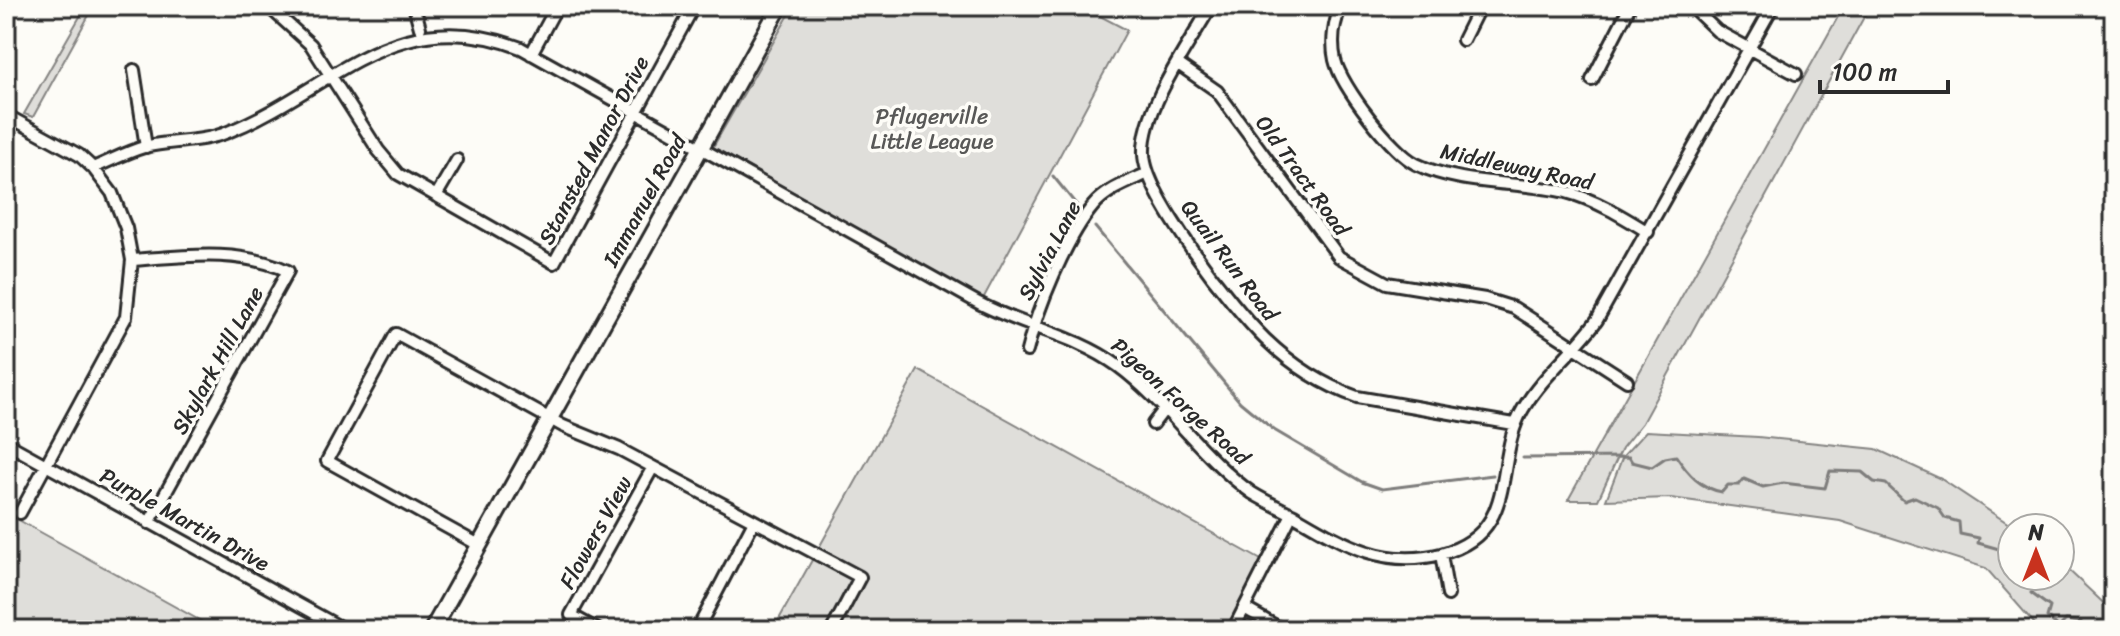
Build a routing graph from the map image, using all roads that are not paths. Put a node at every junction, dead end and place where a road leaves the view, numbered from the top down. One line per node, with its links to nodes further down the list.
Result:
1 (268, 6): 18 (street, Stansted Manor Drive)
2 (414, 6): 12 (street)
3 (557, 6): 15 (street)
4 (694, 6): 21 (street, Stansted Manor Drive)
5 (780, 6): 24 (street, Immanuel Road)
6 (1211, 6): 16 (street, Quail Run Road)
7 (1341, 6): 29 (street, Middleway Road)
8 (1480, 6): 13 (street)
9 (1630, 6): 20 (street)
10 (1691, 6): 14 (street)
11 (1773, 6): 14 (street, Pigeon Forge Road)
12 (420, 28): 15 (street, Pigeon Forge Road); 18 (street, Pigeon Forge Road)
13 (1463, 40)
14 (1749, 48): 19 (street); 29 (street, Pigeon Forge Road)
15 (531, 54): 21 (street, Pigeon Forge Road)
16 (1178, 64): 27 (street, Quail Run Road); 34 (street, Old Tract Road)
17 (134, 70): 23 (street)
18 (330, 72): 23 (street, Pigeon Forge Road); 28 (street, Stansted Manor Drive)
19 (1796, 74)
20 (1592, 80)
21 (635, 113): 24 (street, Pigeon Forge Road); 28 (street, Stansted Manor Drive)
22 (6, 115): 26 (street)
23 (146, 147): 26 (street, Pigeon Forge Road)
24 (698, 148): 33 (street, Pigeon Forge Road); 38 (street, Immanuel Road)
25 (457, 160): 28 (street)
26 (93, 168): 30 (street)
27 (1146, 174): 33 (street, Sylvia Lane); 40 (street, Quail Run Road)
28 (436, 196)
29 (1648, 232): 34 (street, Pigeon Forge Road)
30 (132, 260): 42 (street); 47 (street, Skylark Hill Lane)
31 (8, 266): 32 (street)
32 (6, 292)
33 (1034, 324): 35 (street, Sylvia Lane); 37 (street, Pigeon Forge Road)
34 (1578, 348): 36 (street, Old Tract Road); 40 (street, Pigeon Forge Road)
35 (1027, 351)
36 (1627, 381)
37 (1163, 411): 39 (street); 45 (street, Pigeon Forge Road)
38 (549, 417): 43 (street); 48 (street, Immanuel Road); 48 (street)
39 (1153, 424)
40 (1514, 424): 49 (street, Pigeon Forge Road)
41 (6, 443): 42 (street, Purple Martin Drive)
42 (44, 465): 44 (street); 47 (street, Purple Martin Drive)
43 (653, 467): 46 (street); 54 (street, Flowers View)
44 (20, 513)
45 (1292, 514): 49 (street, Pigeon Forge Road); 51 (street)
46 (754, 521): 55 (street); 56 (street)
47 (149, 523): 52 (street, Purple Martin Drive)
48 (479, 545): 53 (street, Immanuel Road)
49 (1441, 554): 50 (street)
50 (1448, 595)
51 (1244, 608): 57 (street); 58 (street)
52 (345, 630)
53 (432, 630)
54 (598, 630)
55 (697, 630)
56 (832, 630)
57 (1233, 630)
58 (1283, 630)

